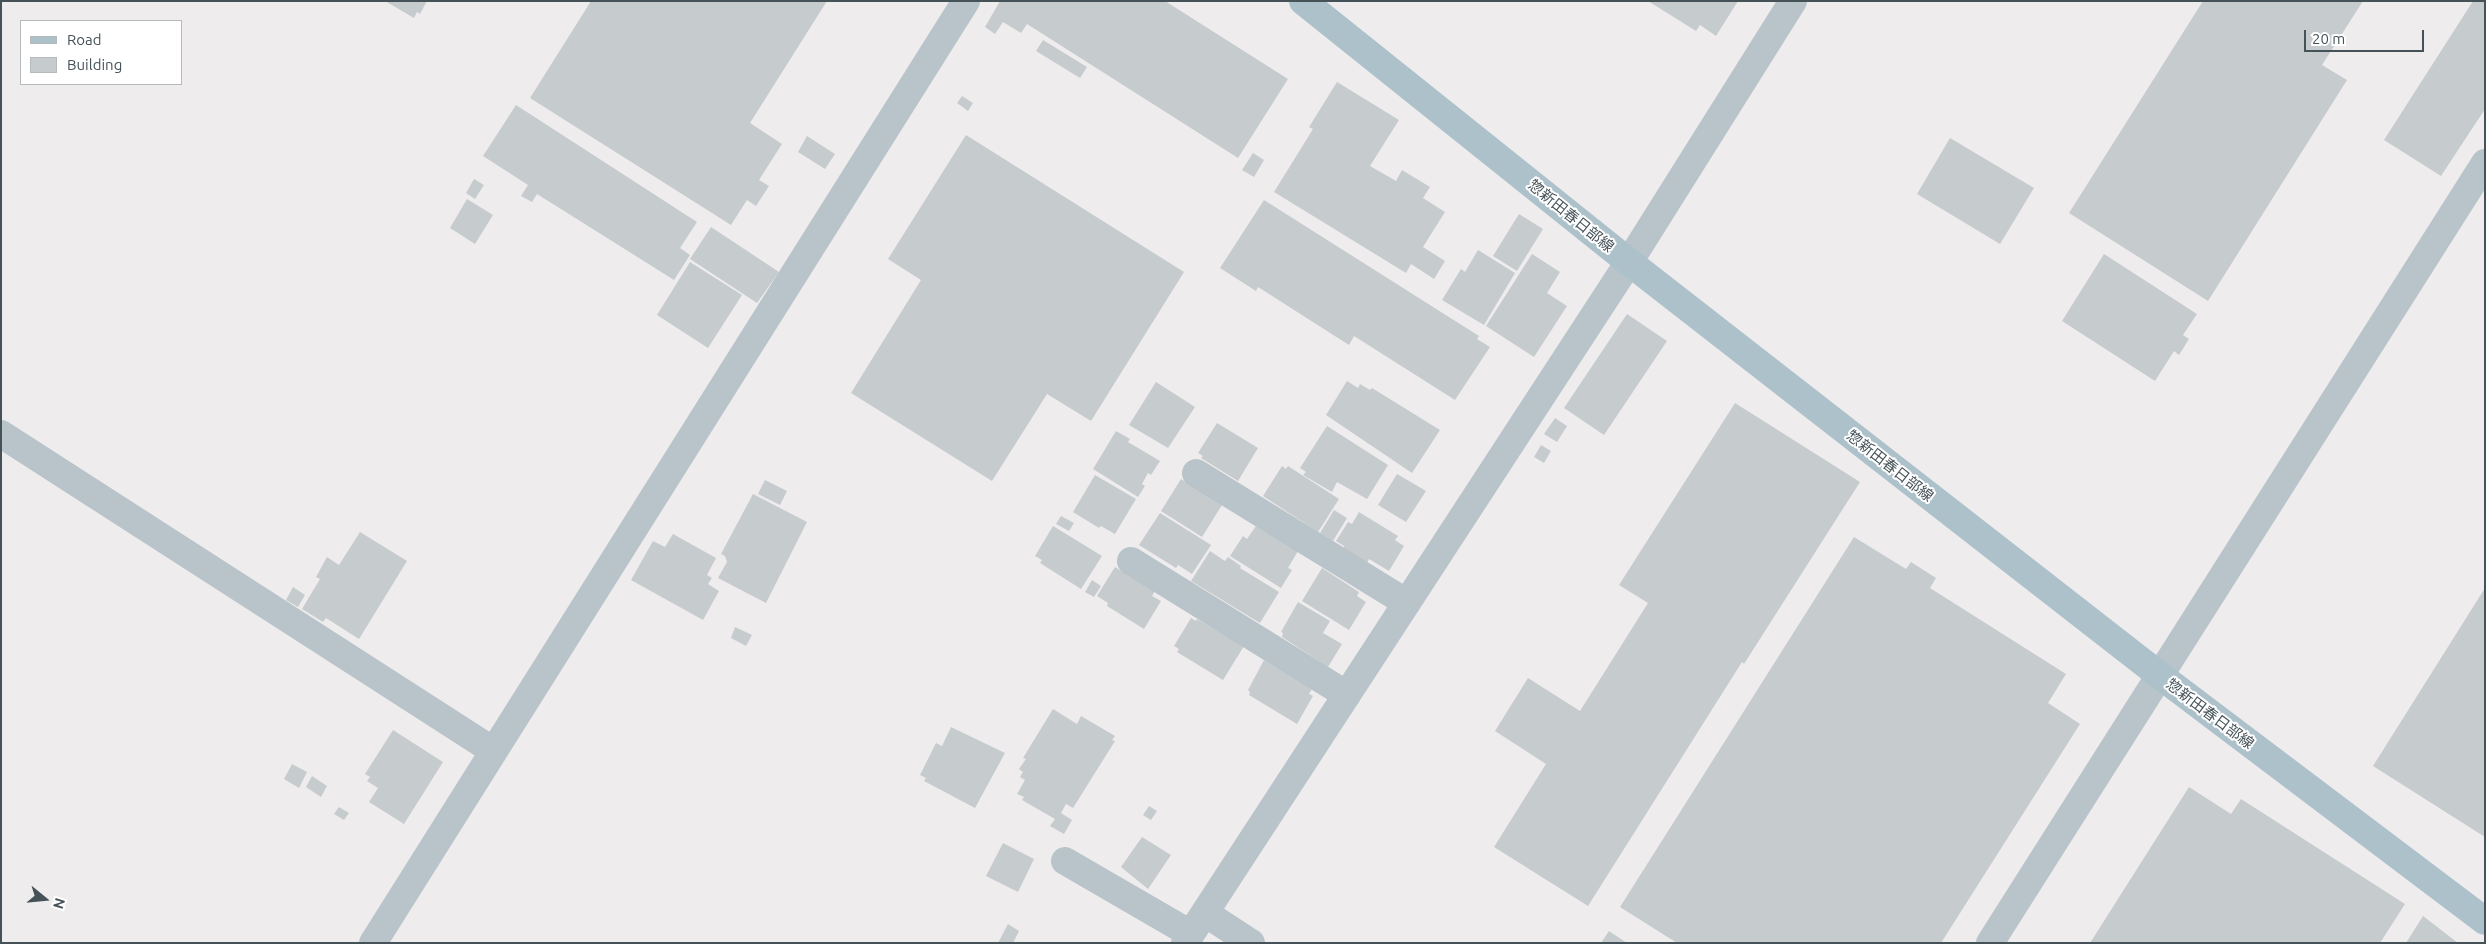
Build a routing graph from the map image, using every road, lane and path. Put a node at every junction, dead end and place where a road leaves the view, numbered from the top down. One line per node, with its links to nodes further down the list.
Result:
1 (966, 1): 12 (street)
2 (1302, 1): 5 (main road, 惣新田春日部線)
3 (1793, 1): 5 (street)
4 (2485, 162): 10 (street)
5 (1629, 262): 9 (street); 10 (main road, 惣新田春日部線)
6 (1, 434): 12 (street)
7 (1196, 474): 9 (street)
8 (1131, 561): 11 (street)
9 (1407, 603): 11 (street)
10 (2158, 674): 14 (main road, 惣新田春日部線); 18 (street)
11 (1346, 695): 15 (street)
12 (492, 750): 16 (street)
13 (1066, 861): 15 (street)
14 (2485, 921)
15 (1194, 930): 17 (street)
16 (376, 942)
17 (1251, 943)
18 (1990, 943)

